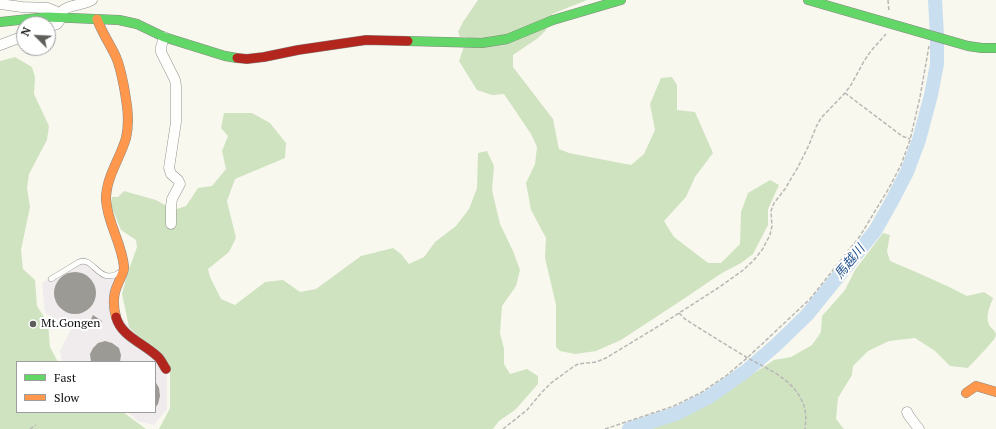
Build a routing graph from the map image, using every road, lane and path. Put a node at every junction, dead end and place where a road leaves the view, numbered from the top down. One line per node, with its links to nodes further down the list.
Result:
1 (92, 0): 6 (street)
2 (621, 0): 12 (street)
3 (808, 0): 10 (street)
4 (888, 0): 10 (path)
5 (0, 4): 6 (street)
6 (60, 16): 7 (street); 8 (street); 9 (street)
7 (97, 20): 12 (street); 19 (street)
8 (0, 22)
9 (56, 24)
10 (891, 24): 11 (street); 16 (path)
11 (932, 36): 15 (street); 17 (path)
12 (164, 37): 18 (street)
13 (16, 39): 14 (street)
14 (0, 45)
15 (996, 48)
16 (845, 93): 17 (path); 21 (path)
17 (910, 140): 22 (path)
18 (171, 224)
19 (124, 270): 20 (lane); 23 (street)
20 (51, 279)
21 (679, 312): 22 (path); 29 (path)
22 (747, 358): 30 (path); 31 (path)
23 (166, 369)
24 (996, 392): 25 (street)
25 (966, 393)
26 (907, 412): 32 (street)
27 (36, 425): 28 (path)
28 (30, 429)
29 (503, 429)
30 (605, 429)
31 (805, 429)
32 (919, 429)

